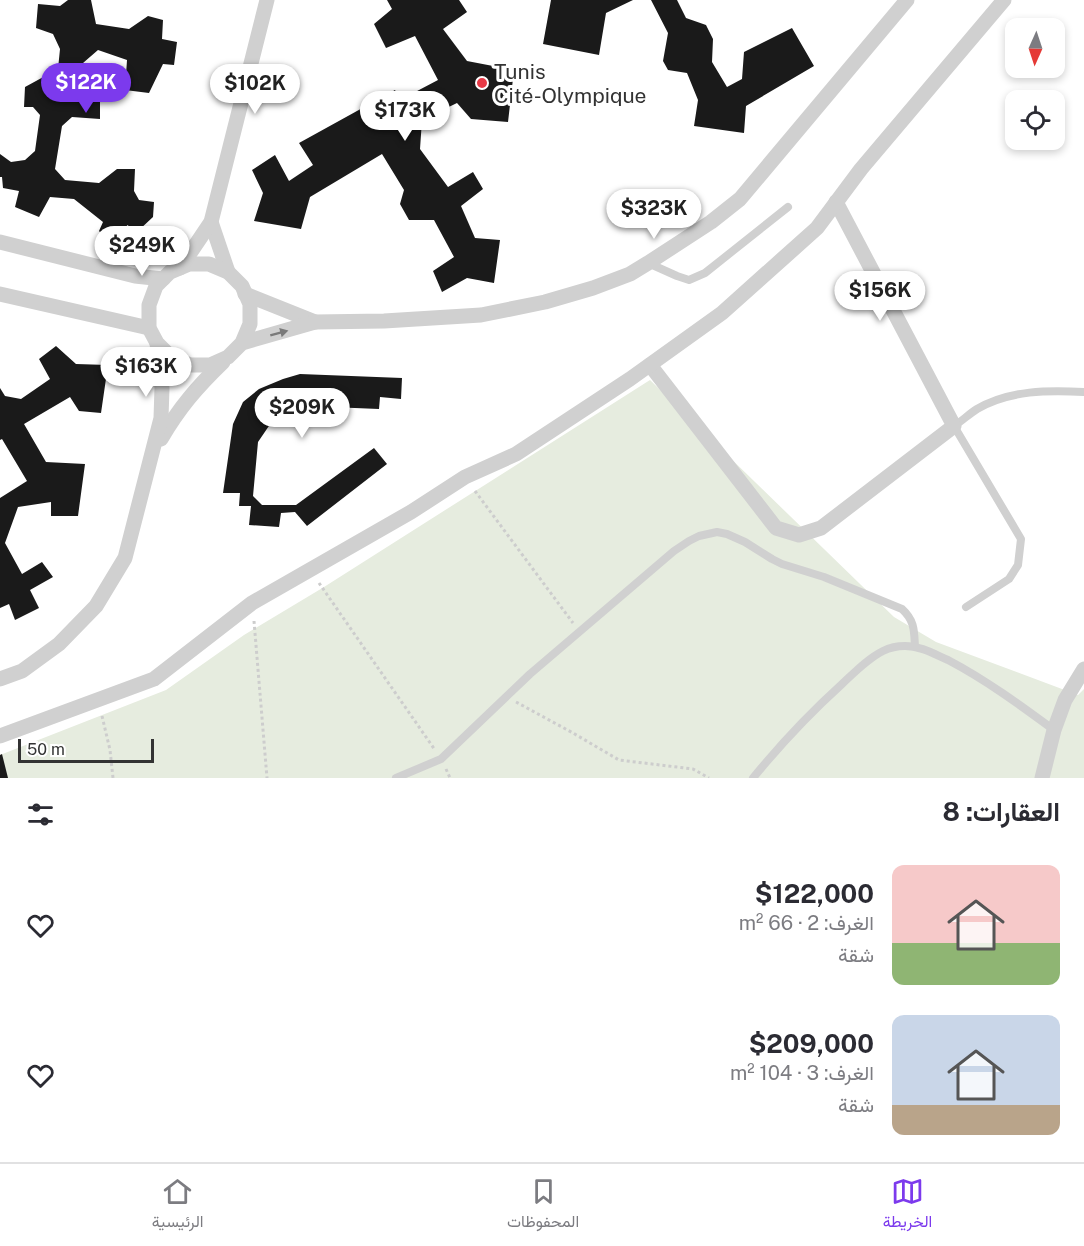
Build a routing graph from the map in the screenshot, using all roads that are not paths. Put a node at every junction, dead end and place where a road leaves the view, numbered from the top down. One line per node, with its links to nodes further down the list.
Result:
1 (267, 0): 6 (street)
2 (907, 0): 8 (street)
3 (1004, 0): 4 (street)
4 (836, 202): 19 (street); 21 (street)
5 (788, 207): 8 (lane)
6 (210, 222): 9 (street); 10 (street)
7 (0, 242): 11 (street)
8 (648, 263): 14 (street)
9 (180, 268): 10 (street); 11 (street)
10 (228, 272): 13 (street)
11 (163, 279): 15 (street)
12 (0, 294): 15 (street)
13 (245, 294): 14 (street); 17 (street)
14 (315, 322): 17 (street, one-way to 14)
15 (149, 328): 16 (street)
16 (157, 343): 18 (street); 22 (street)
17 (242, 343): 18 (street)
18 (228, 357): 22 (street)
19 (650, 365): 21 (street); 28 (street)
20 (1084, 392): 21 (lane)
21 (954, 426): 23 (lane)
22 (152, 455): 26 (street)
23 (966, 607)
24 (915, 647): 27 (lane); 29 (lane); 30 (lane)
25 (1084, 669): 27 (street)
26 (0, 679)
27 (1054, 730): 31 (street)
28 (0, 736)
29 (396, 778)
30 (753, 778)
31 (1042, 778)

